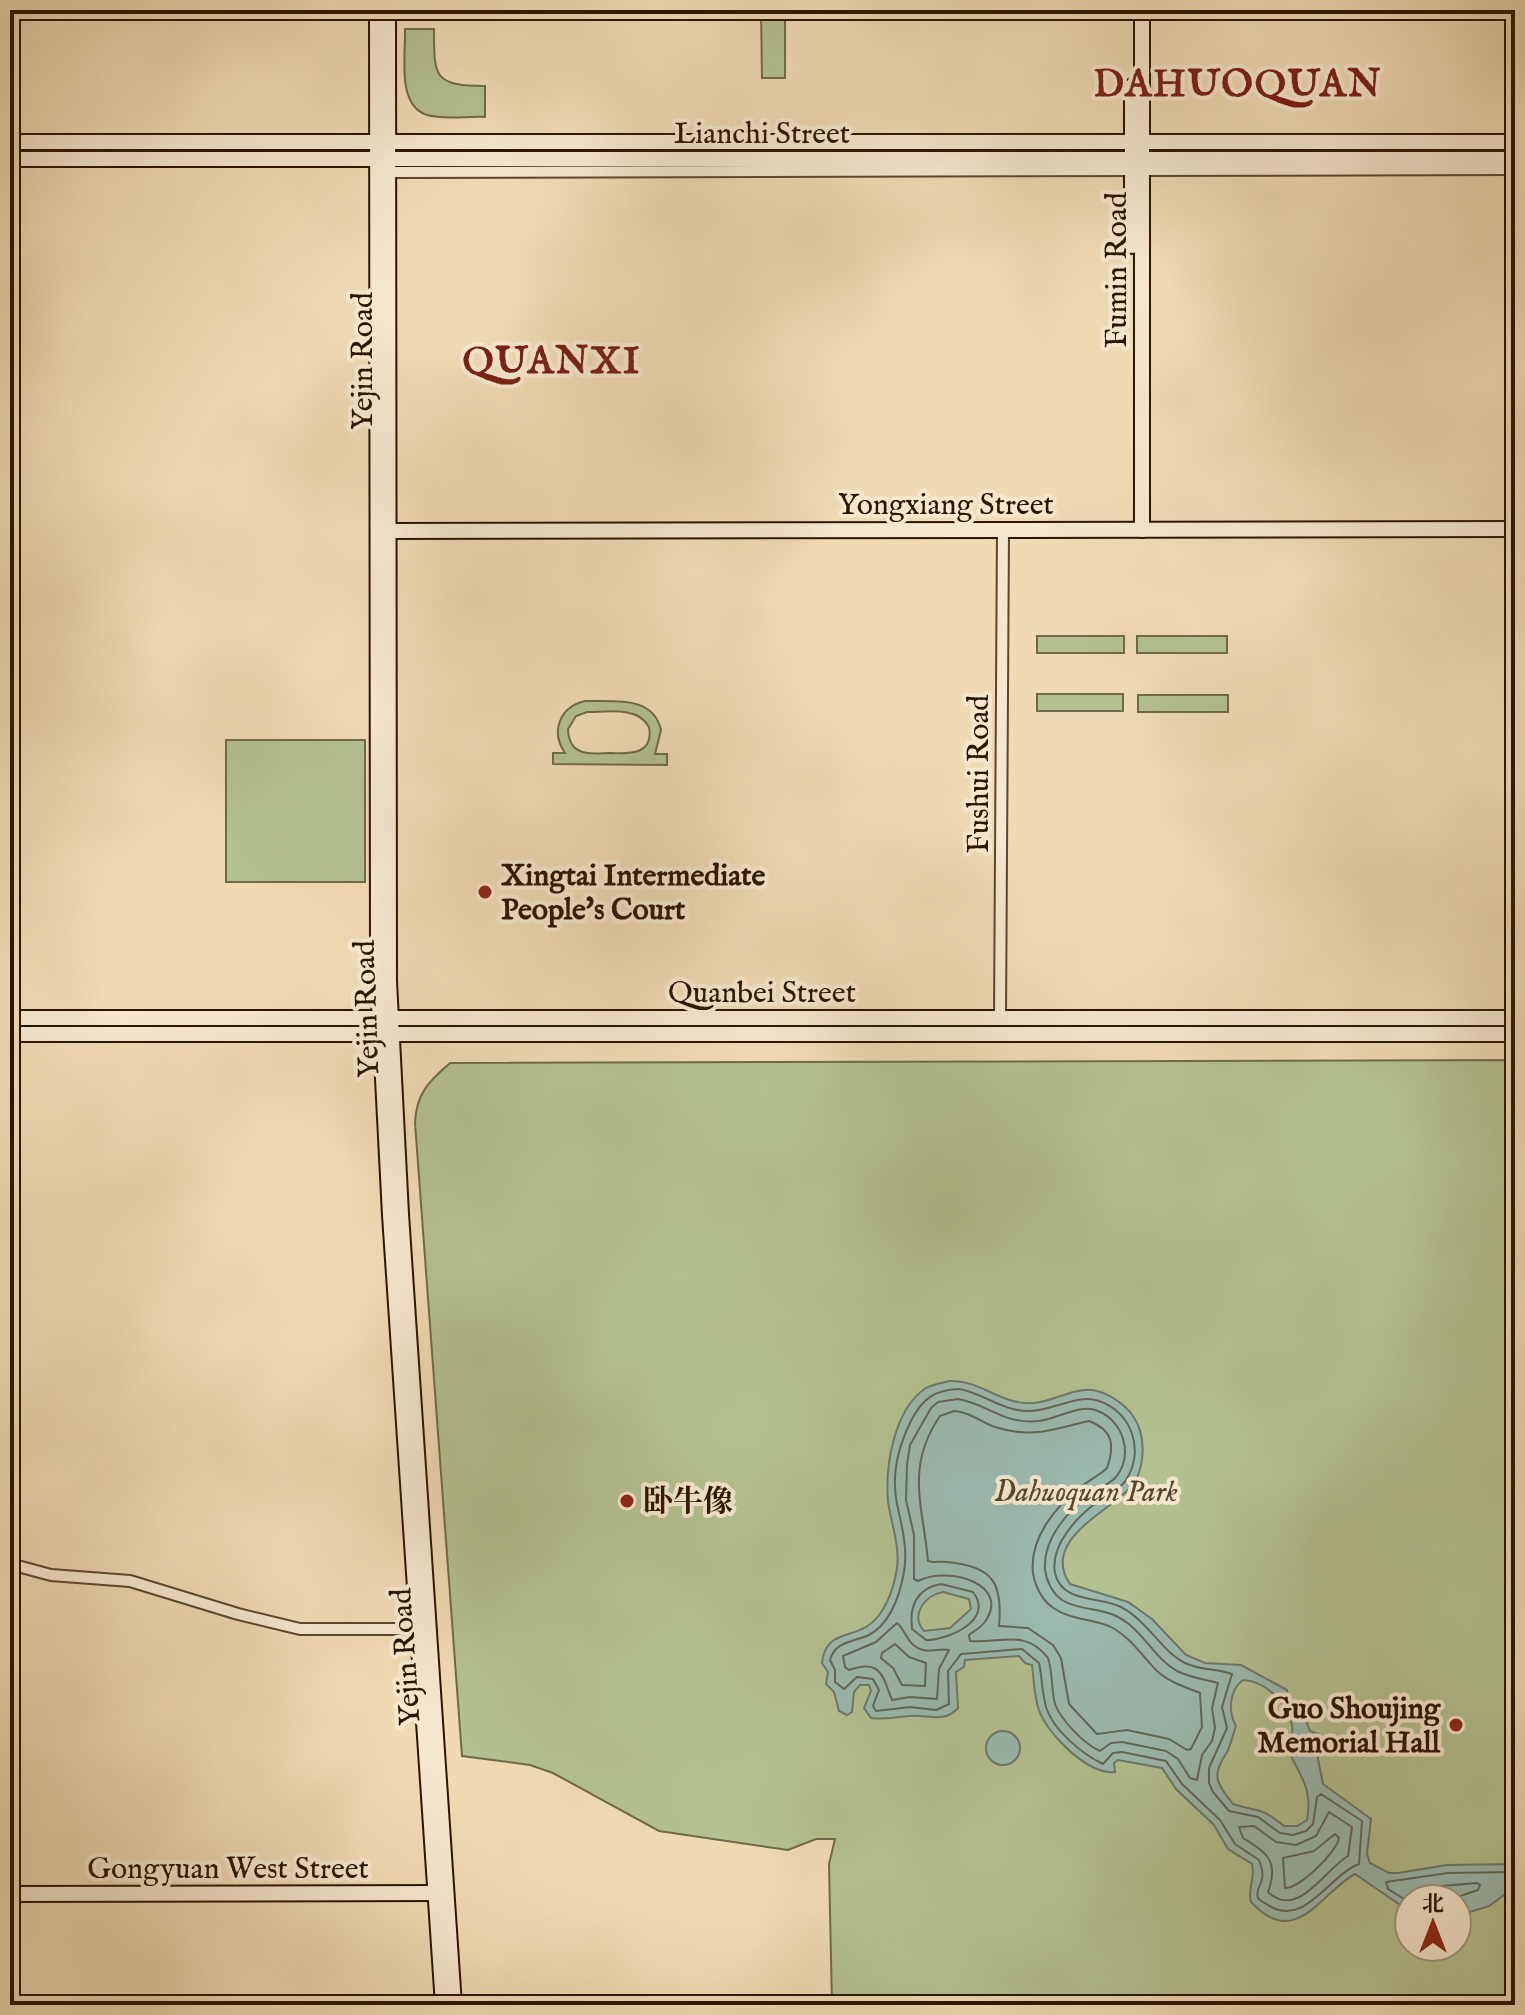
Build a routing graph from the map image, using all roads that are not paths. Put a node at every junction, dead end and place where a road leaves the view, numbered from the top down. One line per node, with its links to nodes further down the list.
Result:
1 (377, 10): 6 (main road, Yejin Road)
2 (388, 10): 6 (main road, Yejin Road)
3 (1132, 10): 7 (main road, Fumin Road)
4 (1142, 10): 7 (main road, Fumin Road)
5 (10, 142): 6 (main road, Lianchi Street)
6 (382, 142): 7 (main road, Lianchi Street); 11 (main road, Yejin Road)
7 (1137, 142): 8 (main road, Lianchi Street); 12 (main road, Fumin Road)
8 (1515, 142)
9 (10, 159): 11 (main road, Lianchi Street)
10 (1515, 159): 12 (main road, Lianchi Street)
11 (384, 164): 12 (main road, Lianchi Street); 17 (main road, Yejin Road)
12 (1137, 164): 13 (street); 16 (main road, Fumin Road)
13 (1515, 169)
14 (1515, 529): 16 (main road, Yongxiang Street)
15 (1003, 530): 16 (main road, Yongxiang Street); 17 (main road, Yongxiang Street); 20 (street, Fushui Road)
16 (1137, 530)
17 (382, 531): 19 (main road, Yejin Road)
18 (10, 1018): 19 (main road, Quanbei Street)
19 (385, 1018): 20 (main road, Quanbei Street); 23 (main road, Yejin Road)
20 (1000, 1018): 21 (main road, Quanbei Street)
21 (1515, 1018)
22 (10, 1034): 23 (main road, Quanbei Street)
23 (386, 1034): 24 (main road, Quanbei Street); 26 (main road, Yejin Road); 27 (main road, Yejin Road)
24 (1515, 1034)
25 (10, 1564): 26 (street)
26 (418, 1629): 27 (main road, Yejin Road)
27 (441, 1893): 28 (main road, Gongyuan West Street); 29 (main road, Yejin Road); 30 (main road, Yejin Road)
28 (10, 1894)
29 (443, 2005)
30 (454, 2005)

